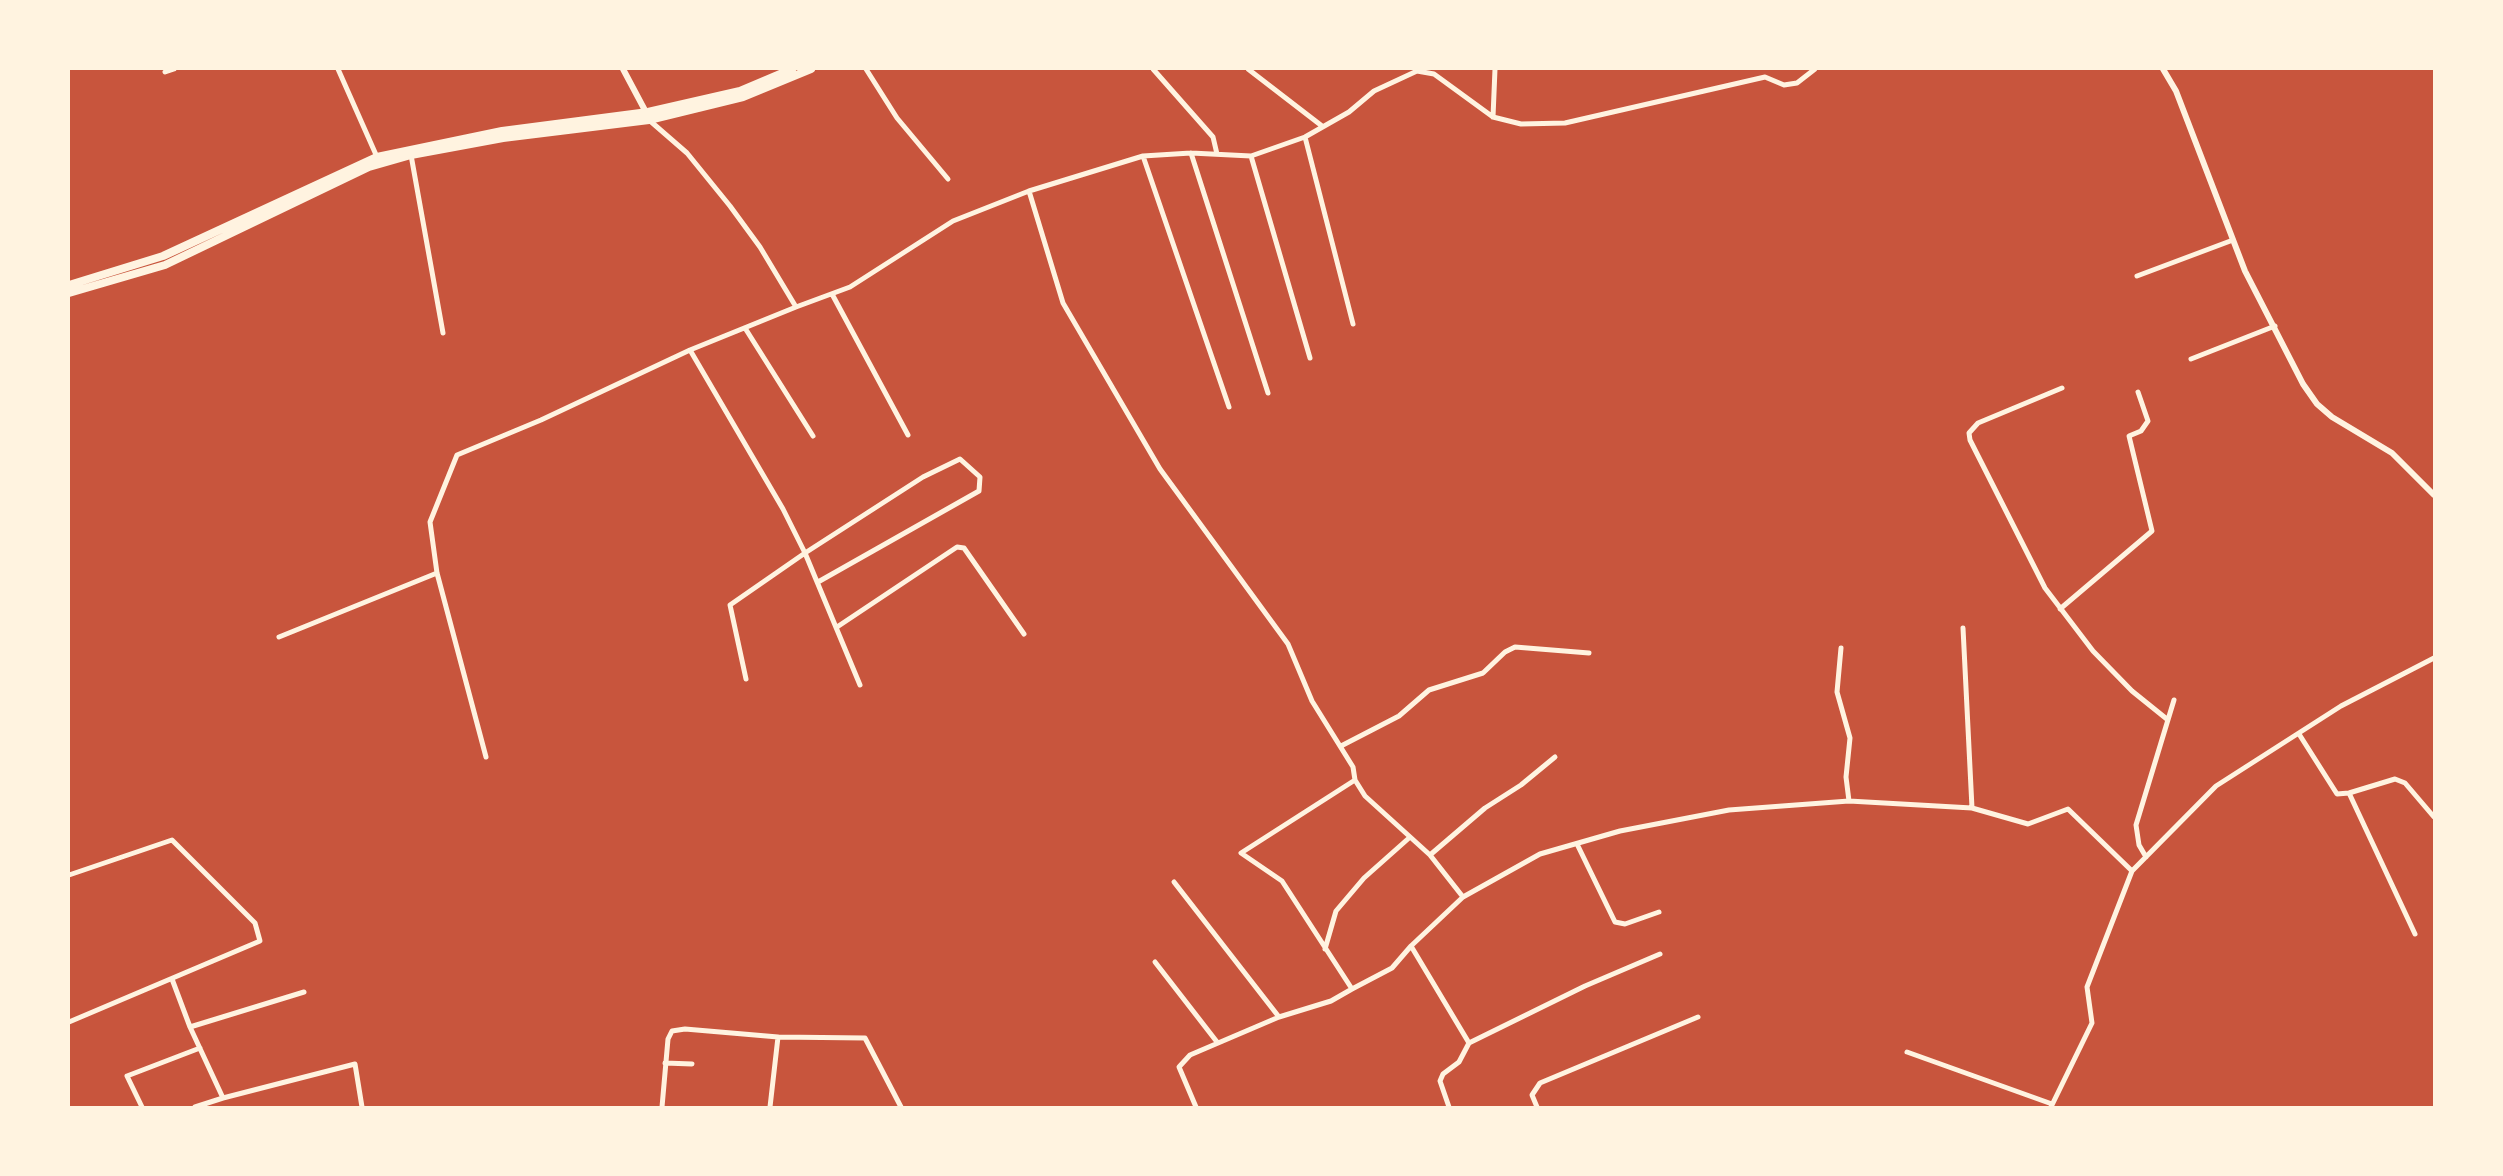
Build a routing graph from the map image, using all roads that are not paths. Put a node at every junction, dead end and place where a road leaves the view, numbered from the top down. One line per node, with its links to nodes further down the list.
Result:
1 (174, 69): 12 (street)
2 (338, 69): 22 (street)
3 (623, 69): 13 (street)
4 (792, 69): 13 (highway)
5 (811, 69): 13 (highway)
6 (866, 69): 23 (street)
7 (1153, 69): 18 (street)
8 (1248, 69): 15 (street)
9 (1495, 69): 14 (street)
10 (1815, 69): 14 (street)
11 (2163, 69): 25 (street)
12 (165, 72)
13 (649, 116): 19 (highway); 22 (highway); 31 (street)
14 (1493, 117): 15 (street)
15 (1322, 126): 16 (street)
16 (1305, 137): 21 (street); 32 (street)
17 (1191, 153): 18 (street); 20 (street); 41 (street)
18 (1217, 154): 21 (street)
19 (411, 156): 26 (highway); 35 (street)
20 (1143, 156): 24 (street); 42 (street)
21 (1251, 156): 37 (street)
22 (377, 158): 26 (highway)
23 (948, 179)
24 (1029, 191): 30 (street); 62 (street)
25 (2233, 240): 27 (street); 33 (street)
26 (164, 260): 28 (highway); 29 (highway)
27 (2137, 276)
28 (69, 285)
29 (69, 293)
30 (832, 294): 31 (street); 43 (street)
31 (796, 307): 34 (street)
32 (1353, 324)
33 (2275, 326): 38 (street); 45 (street)
34 (745, 328): 36 (street); 44 (street)
35 (443, 333)
36 (690, 350): 46 (street); 47 (street)
37 (1310, 358)
38 (2191, 359)
39 (2062, 388): 49 (street)
40 (2138, 392): 49 (street)
41 (1268, 393)
42 (1229, 406)
43 (908, 435)
44 (813, 436)
45 (2434, 495)
46 (805, 553): 48 (street); 48 (street); 57 (street)
47 (437, 573): 53 (street); 63 (street)
48 (818, 582): 50 (street)
49 (2061, 609): 60 (street)
50 (837, 627): 52 (street); 58 (street)
51 (1963, 628): 68 (street)
52 (1024, 634)
53 (279, 637)
54 (1841, 648): 67 (street)
55 (1589, 653): 62 (street)
56 (2434, 658): 61 (street)
57 (746, 680)
58 (860, 685)
59 (2174, 700): 60 (street)
60 (2168, 720): 73 (street)
61 (2299, 734): 66 (street); 73 (street)
62 (1341, 746): 65 (street)
63 (486, 757)
64 (1555, 757): 72 (street)
65 (1355, 780): 70 (street); 81 (street)
66 (2349, 793): 69 (street); 79 (street)
67 (1849, 801): 68 (street); 71 (street)
68 (1972, 808): 74 (street)
69 (2434, 817)
70 (1409, 838): 72 (street); 81 (street)
71 (1577, 844): 77 (street); 78 (street)
72 (1430, 855): 77 (street)
73 (2146, 857): 74 (street)
74 (2132, 871): 99 (street)
75 (69, 875): 84 (street)
76 (1174, 882): 87 (street)
77 (1463, 897): 80 (street)
78 (1659, 912)
79 (2415, 934)
80 (1411, 946): 85 (street); 93 (street)
81 (1324, 950): 85 (street)
82 (1660, 954): 93 (street)
83 (1155, 962): 92 (street)
84 (172, 979): 89 (street); 90 (street)
85 (1352, 989): 87 (street)
86 (304, 992): 90 (street)
87 (1279, 1017): 92 (street)
88 (1698, 1017): 108 (street)
89 (69, 1022)
90 (190, 1027): 94 (street)
91 (778, 1037): 96 (street); 104 (street); 105 (street)
92 (1217, 1042): 106 (street)
93 (1469, 1043): 107 (street)
94 (200, 1048): 98 (street); 100 (street)
95 (1906, 1052): 99 (street)
96 (664, 1063): 97 (street); 103 (street)
97 (692, 1064)
98 (224, 1098): 101 (street); 102 (street)
99 (2051, 1106)
100 (142, 1107)
101 (195, 1107)
102 (362, 1107)
103 (662, 1107)
104 (770, 1107)
105 (901, 1107)
106 (1196, 1107)
107 (1449, 1107)
108 (1537, 1107)

